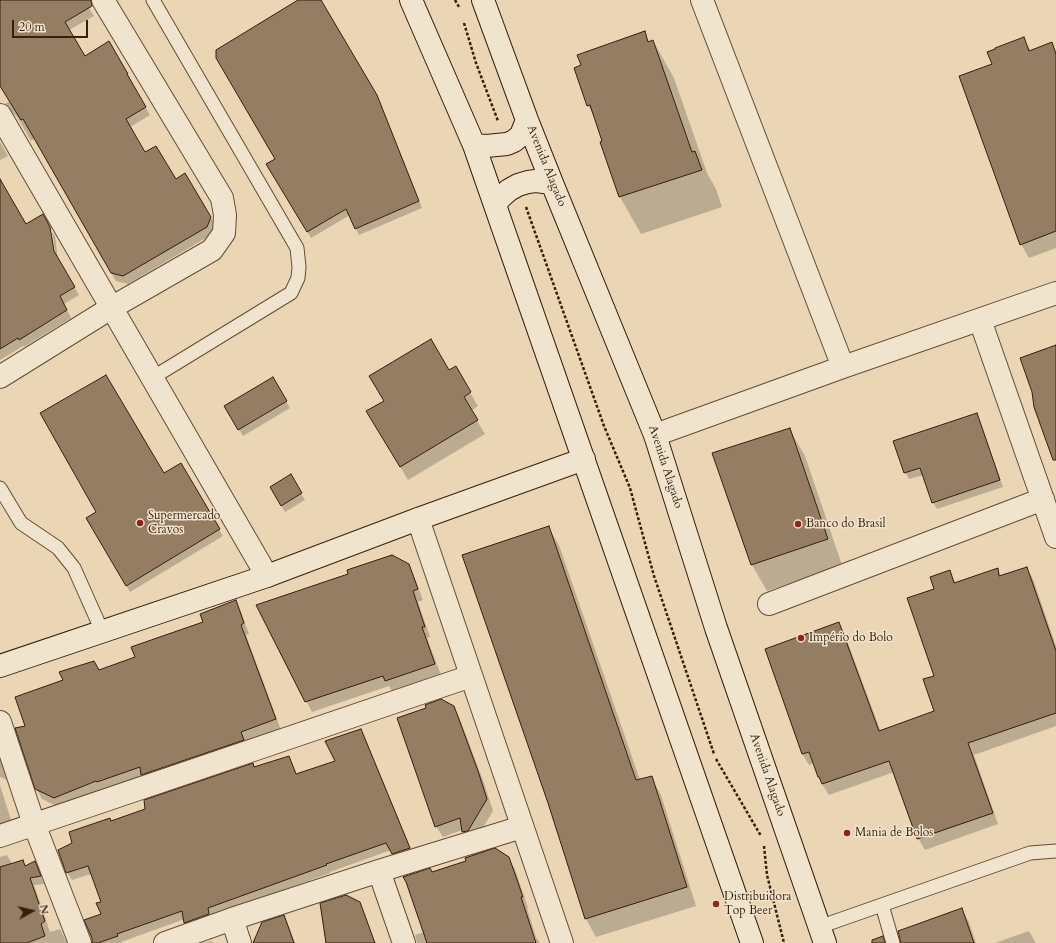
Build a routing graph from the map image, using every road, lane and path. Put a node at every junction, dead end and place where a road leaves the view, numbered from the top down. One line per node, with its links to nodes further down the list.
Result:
1 (103, 0): 17 (street)
2 (153, 0): 21 (lane)
3 (411, 0): 12 (street)
4 (455, 0): 7 (path)
5 (483, 0): 10 (street, Avenida Alagado)
6 (702, 0): 19 (street)
7 (459, 8)
8 (463, 22): 11 (path)
9 (0, 115): 17 (street)
10 (528, 120): 11 (street); 13 (street, Avenida Alagado)
11 (507, 144): 12 (street)
12 (474, 145): 15 (street)
13 (552, 183): 14 (street); 22 (street, Avenida Alagado)
14 (518, 185): 15 (street); 48 (path)
15 (495, 204): 23 (street)
16 (1056, 293): 18 (street)
17 (111, 308): 20 (street); 21 (street)
18 (980, 320): 19 (street); 25 (street)
19 (843, 367): 22 (street)
20 (0, 377)
21 (152, 378): 28 (street)
22 (655, 435): 41 (street, Avenida Alagado)
23 (584, 459): 26 (street); 47 (street)
24 (0, 488): 30 (lane)
25 (1043, 499): 27 (street); 29 (street)
26 (418, 518): 28 (street); 32 (street)
27 (1056, 538)
28 (267, 576): 30 (street)
29 (768, 604)
30 (102, 631): 31 (street)
31 (0, 666)
32 (471, 676): 34 (street); 35 (street)
33 (0, 722): 34 (street)
34 (34, 824): 36 (street); 42 (street)
35 (522, 827): 38 (street); 46 (street)
36 (0, 836)
37 (1056, 851): 39 (lane)
38 (379, 871): 40 (street); 45 (street)
39 (882, 905): 41 (lane); 49 (lane)
40 (232, 919): 43 (street); 44 (street)
41 (822, 935)
42 (80, 943)
43 (165, 943)
44 (240, 943)
45 (404, 943)
46 (562, 943)
47 (752, 943)
48 (784, 943)
49 (893, 943)

